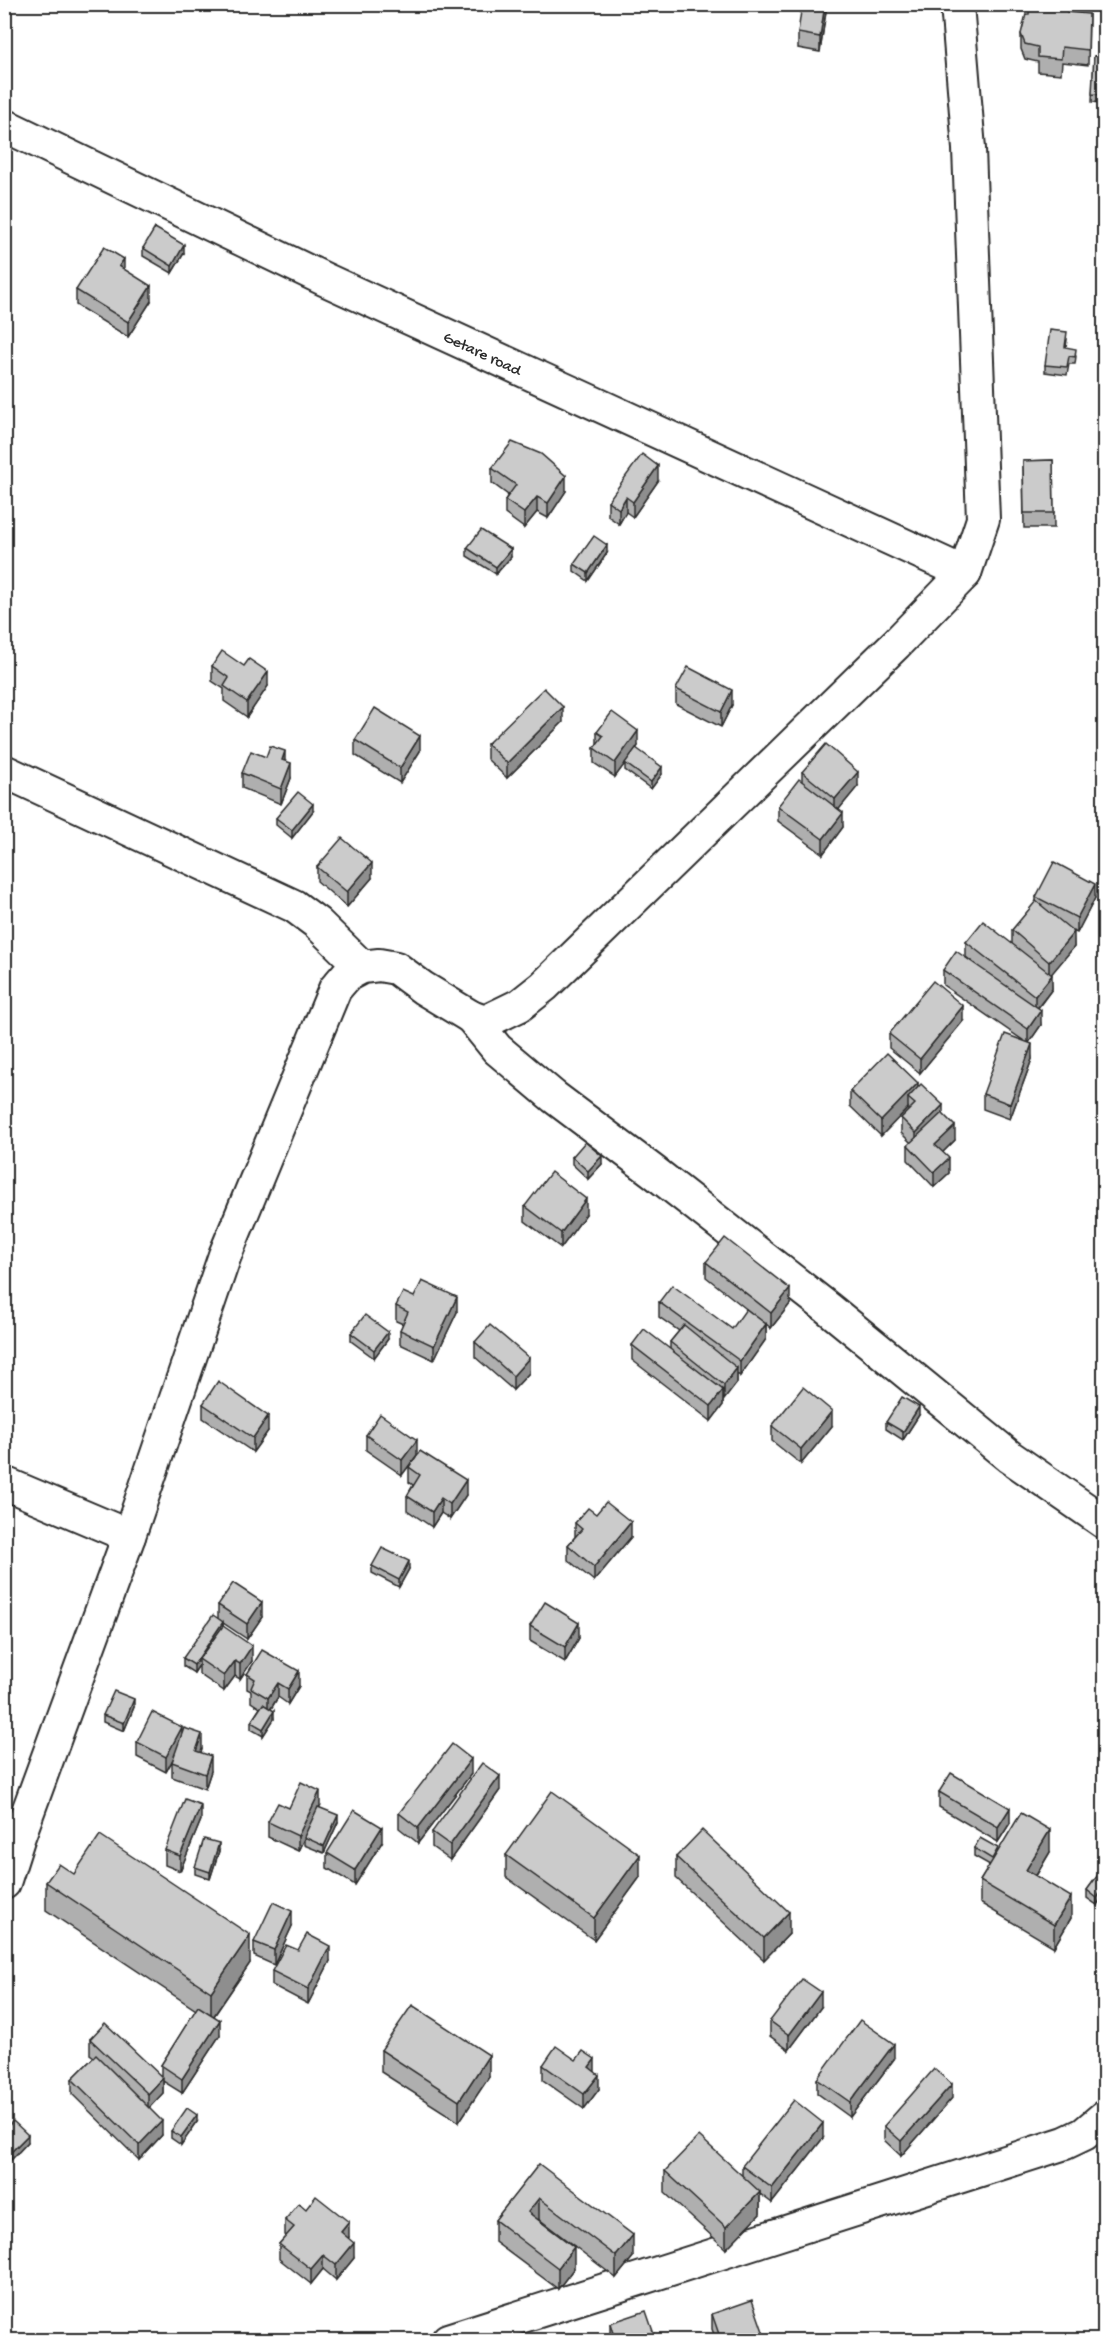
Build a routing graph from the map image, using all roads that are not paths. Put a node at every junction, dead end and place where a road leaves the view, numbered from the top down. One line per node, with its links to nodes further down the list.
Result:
1 (957, 4): 3 (street)
2 (4, 125): 3 (street, Getare road)
3 (964, 573): 6 (street)
4 (4, 771): 5 (street)
5 (362, 967): 6 (street); 9 (street)
6 (471, 1017): 8 (street)
7 (4, 1483): 9 (street)
8 (1104, 1522)
9 (129, 1536): 10 (street)
10 (4, 1883)
11 (1104, 2117): 12 (street)
12 (448, 2340)

